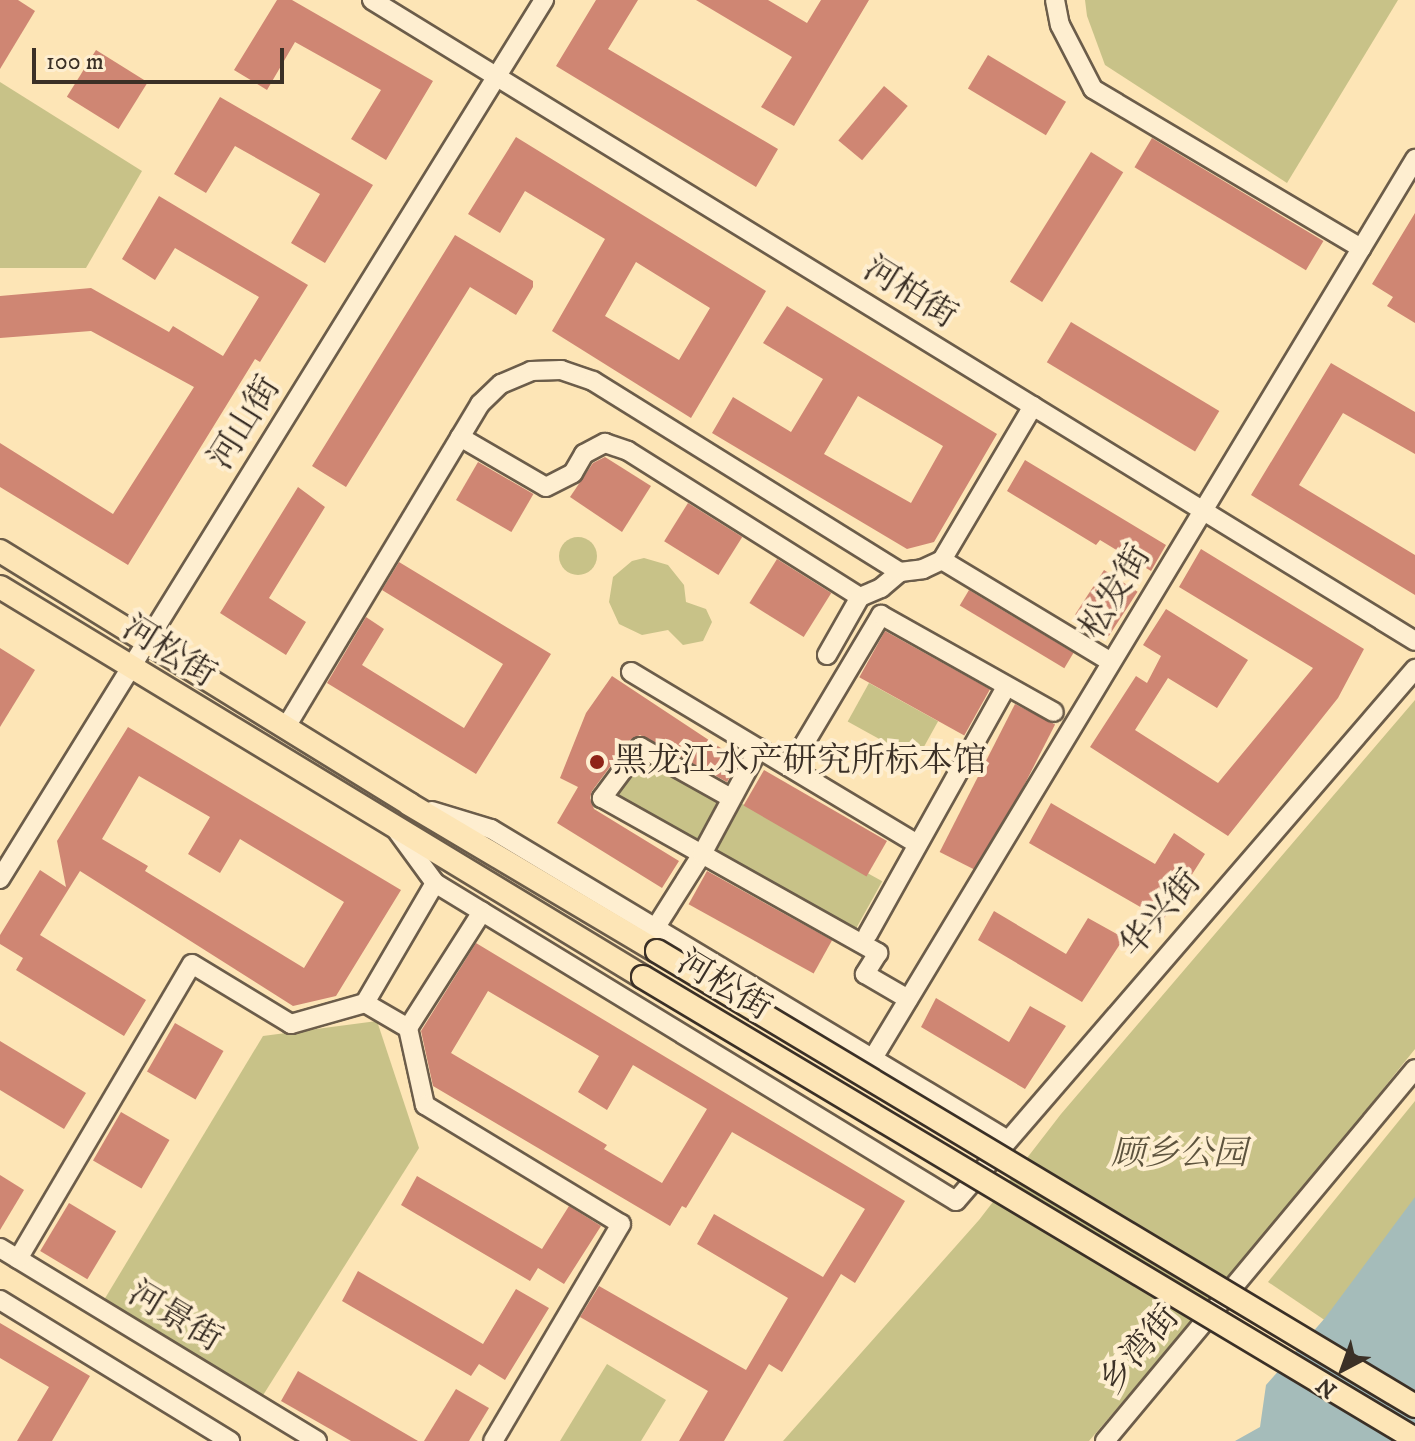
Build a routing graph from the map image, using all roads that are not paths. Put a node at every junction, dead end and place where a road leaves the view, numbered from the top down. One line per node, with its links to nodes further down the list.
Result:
1 (372, 0): 4 (street, 河柏街)
2 (544, 0): 4 (street, 河山街)
3 (1055, 0): 6 (street)
4 (497, 76): 7 (street, 河柏街); 16 (street, 河山街)
5 (1415, 159): 6 (street, 松发街)
6 (1361, 248): 9 (street, 松发街)
7 (1033, 406): 9 (street, 河柏街); 11 (street)
8 (460, 437): 12 (street); 14 (street); 24 (street)
9 (1203, 511): 15 (street, 河柏街); 18 (street, 松发街)
10 (0, 551): 16 (main road, 河松街)
11 (942, 560): 12 (street); 18 (street)
12 (900, 572): 14 (street)
13 (0, 587): 19 (main road, 河松街)
14 (860, 597): 17 (street)
15 (1415, 641)
16 (147, 643): 19 (street, 河山街); 24 (main road, 河松街)
17 (827, 655)
18 (1111, 662): 36 (street, 松发街)
19 (130, 669): 28 (main road, 河松街); 31 (street, 河山街)
20 (1415, 669): 41 (street, 华兴街)
21 (631, 672): 25 (street)
22 (1006, 687): 23 (street); 26 (street); 29 (street)
23 (1054, 712)
24 (286, 727): 35 (main road, 河松街)
25 (759, 748): 26 (street); 27 (street)
26 (791, 766): 29 (street)
27 (731, 798): 30 (street); 30 (street)
28 (397, 831): 32 (street); 46 (main road, 河松街, bridge)
29 (917, 844): 34 (street)
30 (702, 854): 35 (street); 36 (street)
31 (0, 879)
32 (435, 883): 33 (street); 37 (street)
33 (482, 912): 38 (street); 41 (street, 华兴街)
34 (868, 934)
35 (655, 940): 39 (street); 45 (main road, 河松街, bridge)
36 (908, 999): 39 (street, 松发街)
37 (365, 1003): 38 (street); 43 (street)
38 (408, 1028): 49 (street)
39 (873, 1058): 41 (street)
40 (1415, 1069): 50 (street, 乡湾街)
41 (1008, 1140)
42 (0, 1248): 43 (street, 河景街)
43 (18, 1259): 48 (street, 河景街)
44 (0, 1300): 47 (street)
45 (1415, 1406)
46 (1415, 1439)
47 (230, 1441)
48 (317, 1441)
49 (493, 1441)
50 (1105, 1441)

